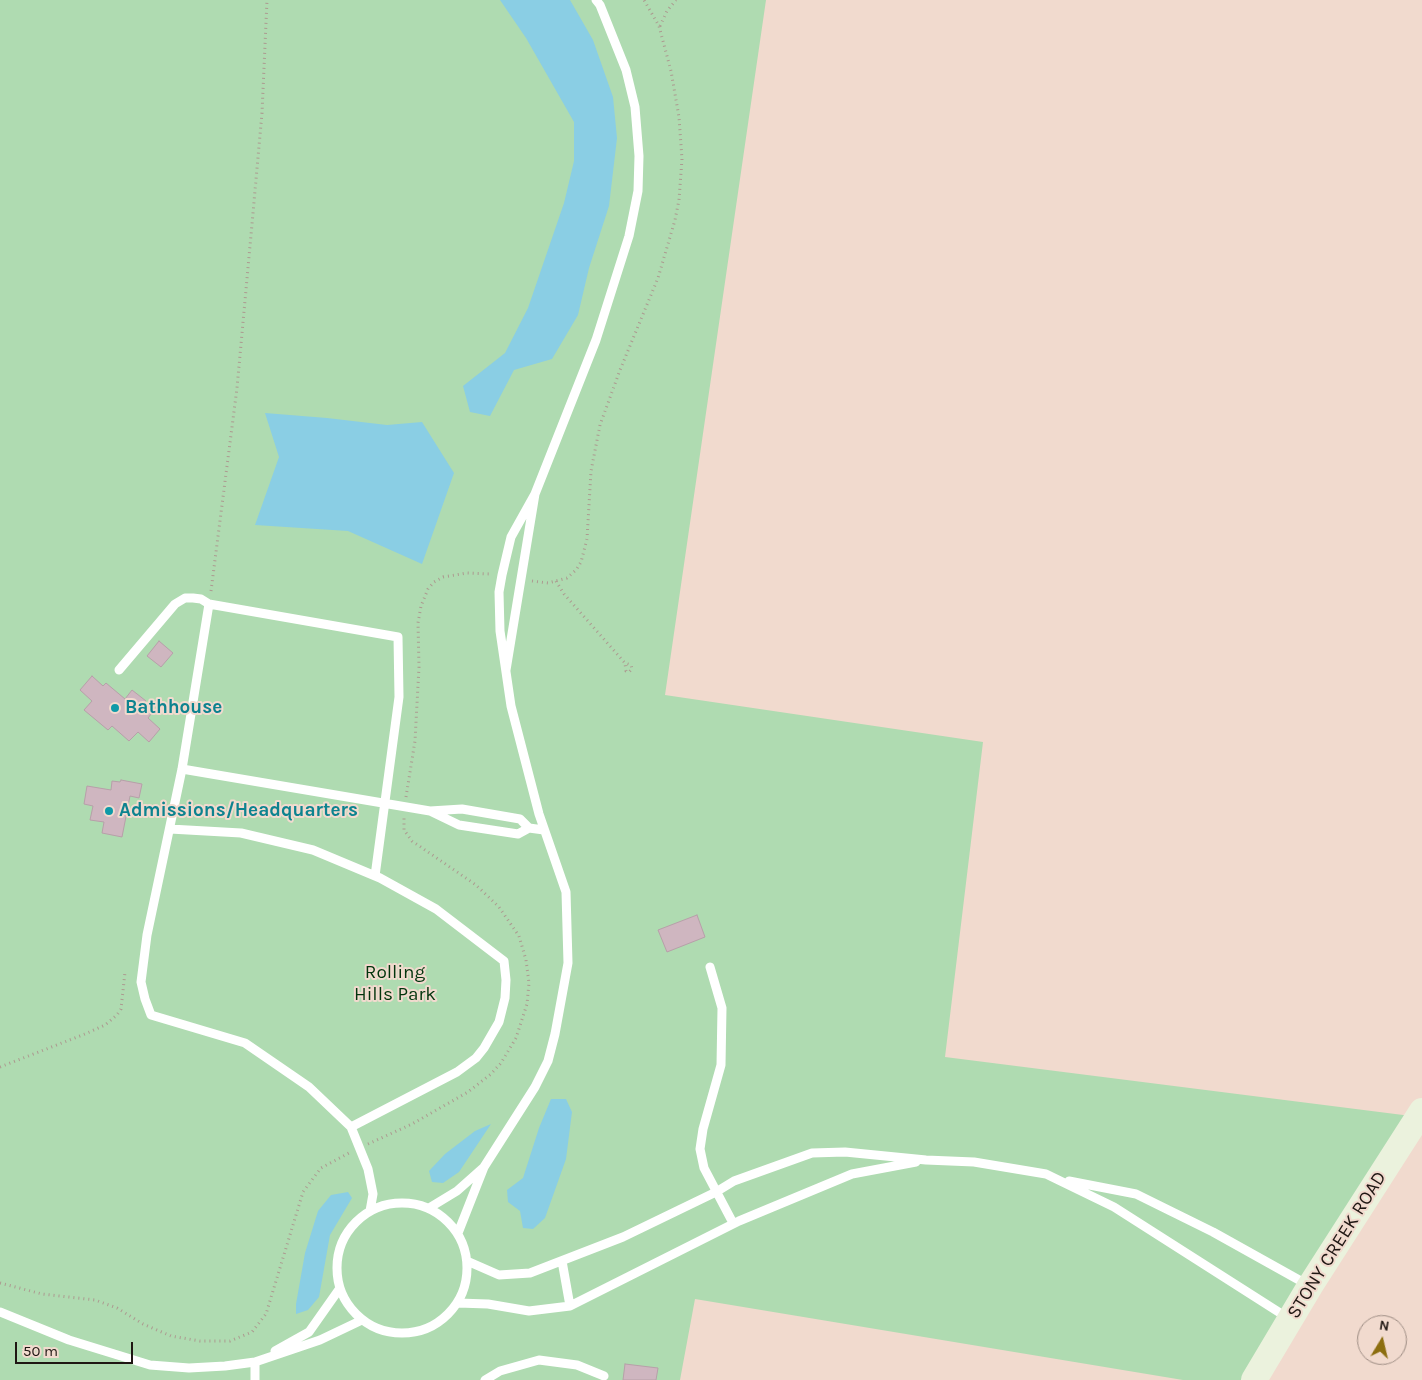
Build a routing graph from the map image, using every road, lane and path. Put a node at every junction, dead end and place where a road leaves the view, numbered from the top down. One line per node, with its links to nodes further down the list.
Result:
1 (267, 0): 10 (path)
2 (596, 0): 6 (lane)
3 (644, 0): 5 (path)
4 (676, 0): 5 (path)
5 (660, 26): 9 (path)
6 (535, 494): 7 (lane); 8 (lane)
7 (502, 575): 13 (lane); 16 (path)
8 (520, 579): 9 (path); 13 (lane)
9 (556, 581): 11 (path)
10 (209, 604): 12 (lane); 14 (lane); 15 (lane)
11 (625, 663)
12 (120, 670)
13 (506, 670): 20 (lane)
14 (182, 769): 15 (lane); 19 (lane)
15 (385, 803): 16 (lane); 21 (lane)
16 (405, 806): 17 (lane); 27 (path)
17 (430, 811): 18 (lane); 18 (lane)
18 (529, 828): 20 (lane)
19 (170, 829): 21 (lane); 26 (lane)
20 (544, 830): 29 (lane)
21 (374, 876): 26 (lane)
22 (710, 967): 31 (lane)
23 (125, 972): 24 (path)
24 (0, 1067)
25 (1422, 1111): 39 (main road, STONY CREEK ROAD)
26 (351, 1127): 27 (lane)
27 (360, 1147): 33 (lane); 38 (path)
28 (926, 1160): 30 (lane); 31 (lane); 34 (lane)
29 (484, 1167): 32 (lane); 35 (lane)
30 (1062, 1180): 39 (lane); 45 (lane)
31 (716, 1192): 34 (lane); 37 (lane)
32 (429, 1208): 33 (lane); 35 (lane)
33 (370, 1211): 40 (lane)
34 (733, 1224): 42 (lane)
35 (458, 1233): 36 (lane)
36 (467, 1261): 37 (lane); 41 (lane)
37 (562, 1261): 42 (lane)
38 (0, 1283)
39 (1310, 1286): 45 (main road, STONY CREEK ROAD)
40 (340, 1288): 44 (lane); 46 (lane)
41 (458, 1303): 42 (lane); 44 (lane)
42 (570, 1306)
43 (0, 1312): 46 (lane)
44 (362, 1320): 46 (lane)
45 (1290, 1320): 50 (main road, STONY CREEK ROAD)
46 (255, 1362): 48 (lane)
47 (604, 1376): 49 (lane)
48 (255, 1380)
49 (486, 1380)
50 (1254, 1380)

